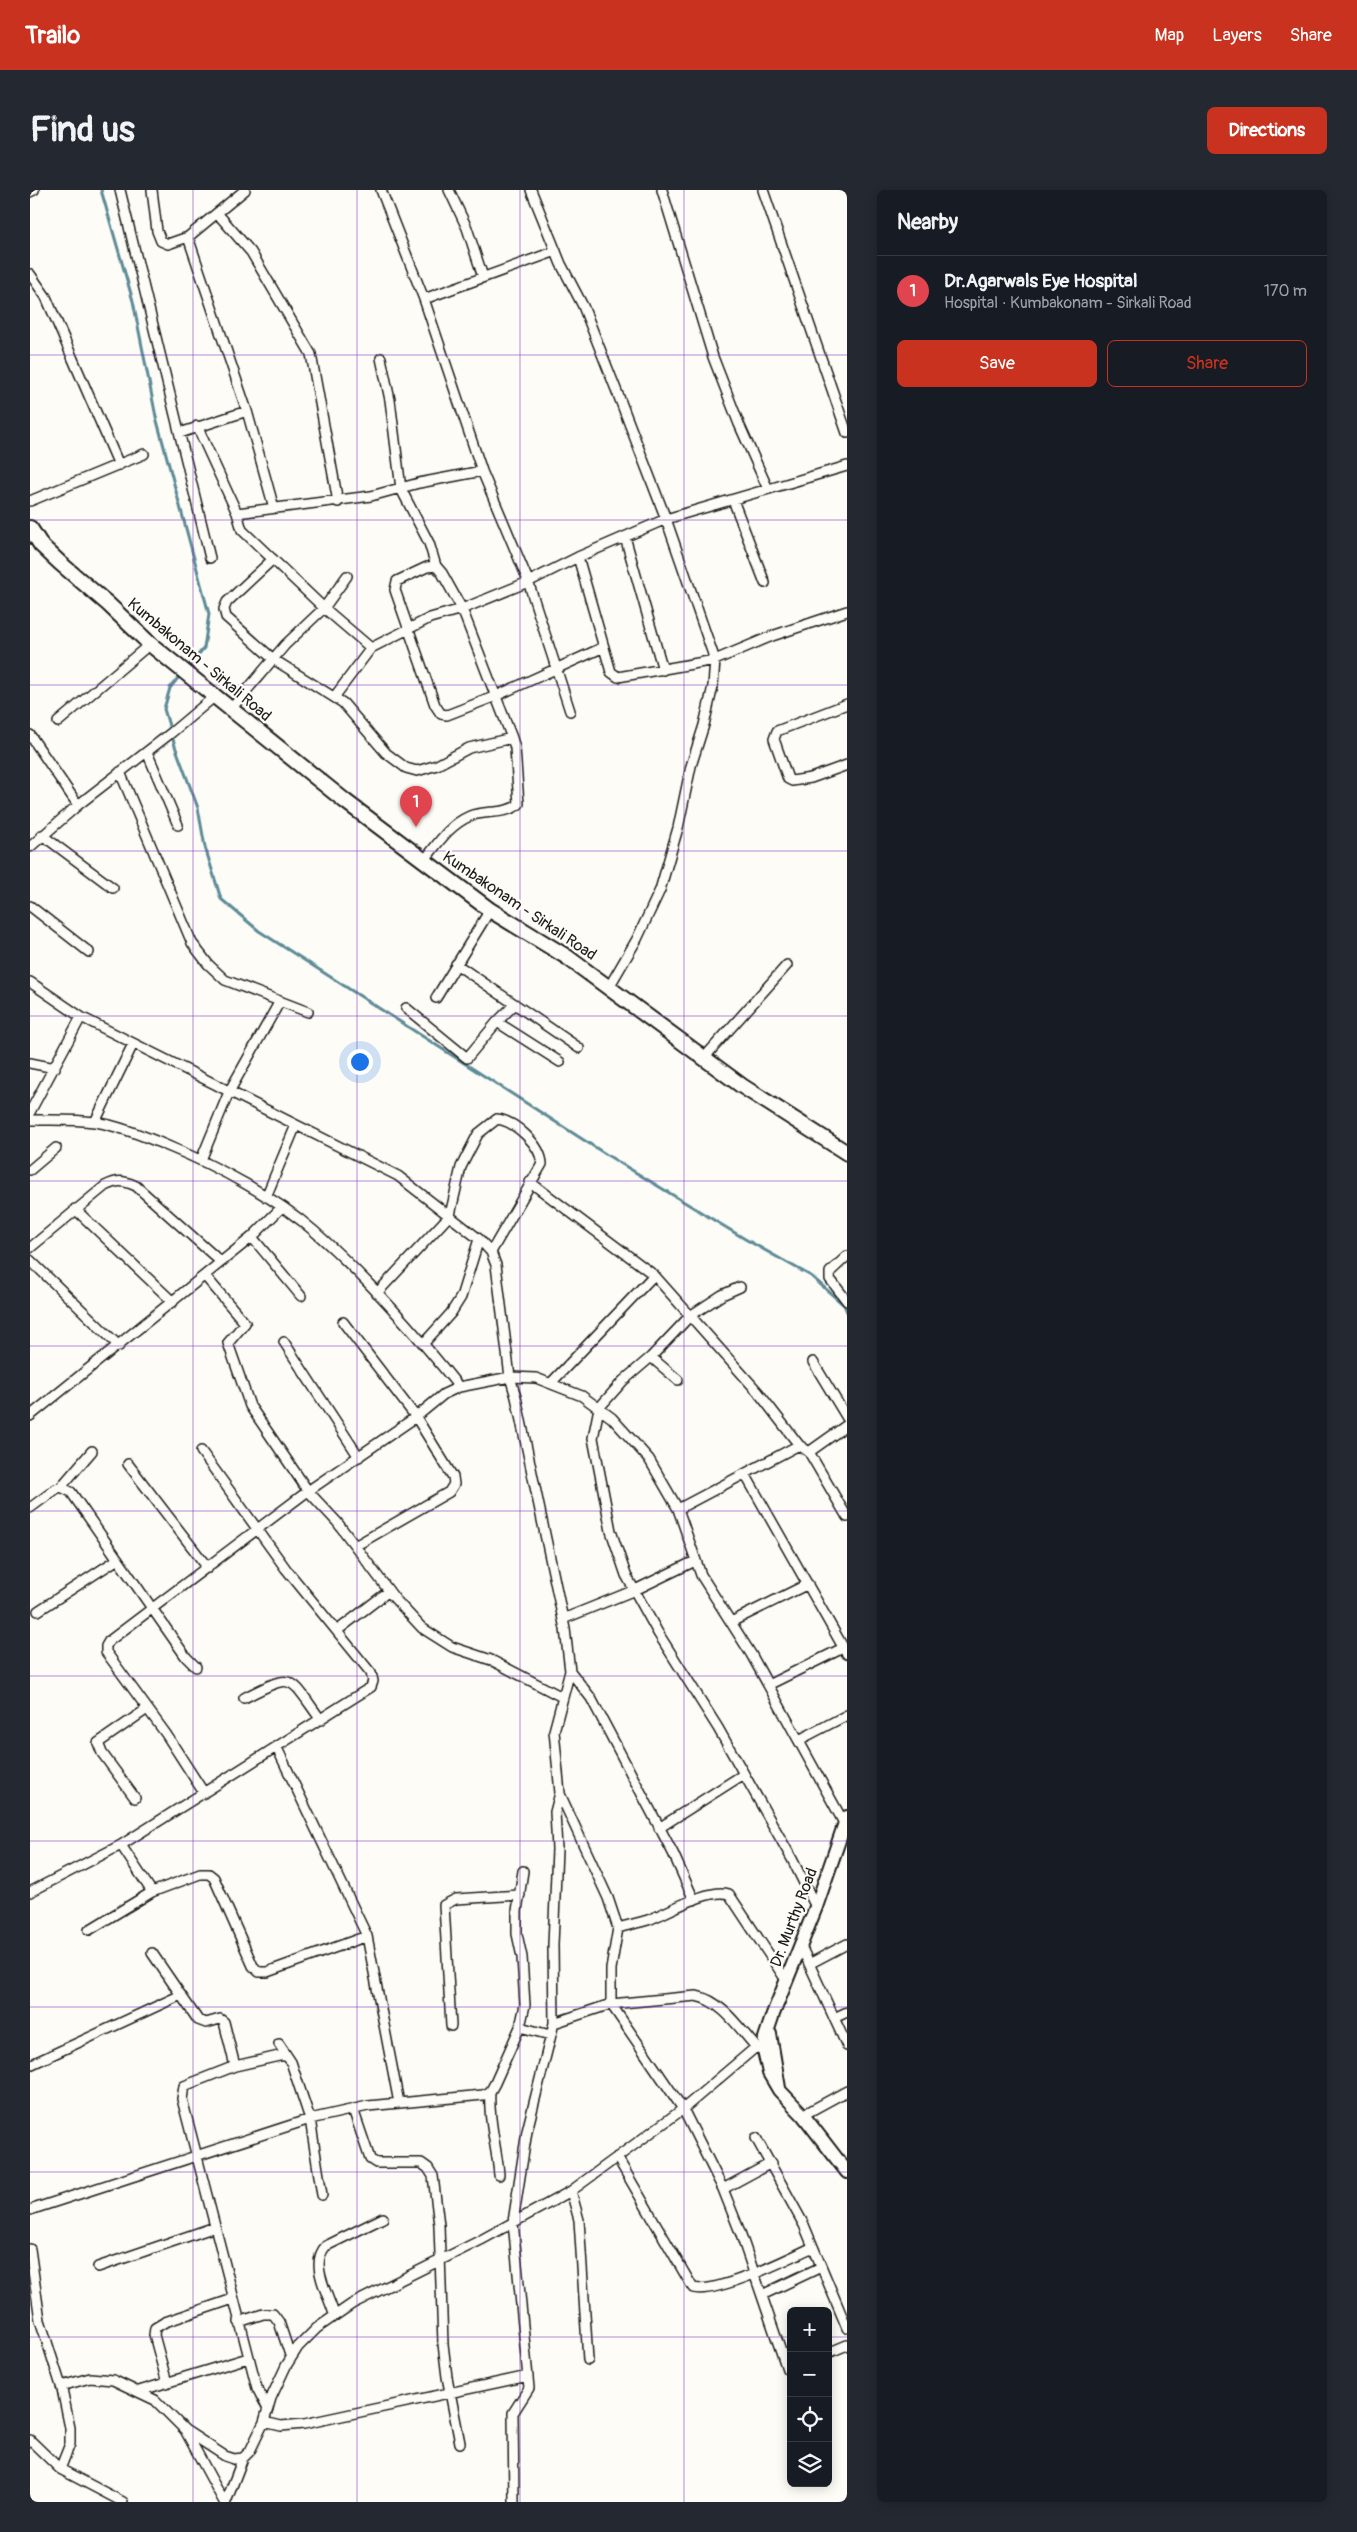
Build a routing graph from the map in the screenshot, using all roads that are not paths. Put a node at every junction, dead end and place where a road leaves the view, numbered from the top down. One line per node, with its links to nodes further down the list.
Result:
1 (34, 190): 10 (street)
2 (120, 190): 20 (street)
3 (152, 190): 12 (street)
4 (245, 190): 11 (street)
5 (381, 190): 16 (street)
6 (449, 190): 15 (street)
7 (532, 190): 13 (street)
8 (662, 190): 27 (street)
9 (763, 190): 21 (street)
10 (30, 192)
11 (217, 213): 12 (street); 30 (street)
12 (188, 237): 18 (street)
13 (556, 251): 15 (street); 33 (street)
14 (30, 274): 23 (street)
15 (483, 277): 16 (street)
16 (424, 299): 25 (street)
17 (381, 358): 26 (street)
18 (247, 411): 19 (street); 31 (street)
19 (197, 426): 20 (street); 32 (street)
20 (180, 433): 37 (street)
21 (847, 433)
22 (144, 454): 23 (street)
23 (119, 465): 29 (street)
24 (847, 466): 27 (street)
25 (482, 470): 26 (street); 41 (street)
26 (401, 489): 30 (street); 39 (street)
27 (768, 489): 28 (street)
28 (733, 500): 33 (street); 42 (street)
29 (30, 501)
30 (338, 502): 31 (street)
31 (274, 508): 32 (street)
32 (237, 513): 38 (street)
33 (666, 519): 35 (street); 51 (street)
34 (30, 528): 47 (main road, Kumbakonam - Sirkali Road)
35 (625, 537): 36 (street); 53 (street)
36 (578, 557): 41 (street); 48 (street)
37 (210, 558)
38 (273, 559): 43 (street); 50 (street)
39 (436, 566): 44 (street); 46 (street)
40 (347, 576): 43 (street)
41 (528, 582): 44 (street); 52 (street)
42 (765, 584)
43 (324, 608): 49 (street); 50 (street)
44 (462, 609): 46 (street); 56 (street)
45 (847, 611): 51 (street)
46 (408, 629): 49 (street); 56 (street)
47 (150, 644): 54 (main road, Kumbakonam - Sirkali Road); 60 (street)
48 (604, 647): 52 (street); 53 (street)
49 (370, 648): 55 (street)
50 (273, 659): 55 (street); 58 (street)
51 (715, 660): 53 (street); 78 (street)
52 (555, 668): 56 (street); 59 (street)
53 (663, 670)
54 (215, 696): 58 (main road, Kumbakonam - Sirkali Road); 63 (street)
55 (335, 696): 62 (street)
56 (496, 696): 62 (street)
57 (847, 704): 64 (street)
58 (231, 709): 70 (main road, Kumbakonam - Sirkali Road)
59 (570, 711)
60 (58, 722)
61 (30, 735): 66 (street)
62 (512, 738): 70 (street)
63 (147, 752): 65 (street); 67 (street)
64 (847, 765)
65 (120, 772): 66 (street); 80 (street)
66 (78, 805): 68 (street)
67 (178, 825)
68 (42, 835): 69 (street); 71 (street)
69 (30, 848)
70 (424, 861): 73 (main road, Kumbakonam - Sirkali Road)
71 (113, 888)
72 (30, 906): 74 (street)
73 (490, 910): 75 (street); 78 (main road, Kumbakonam - Sirkali Road)
74 (89, 952)
75 (456, 964): 79 (street); 81 (street)
76 (787, 965): 88 (street)
77 (30, 982): 84 (street)
78 (609, 987): 88 (main road, Kumbakonam - Sirkali Road)
79 (436, 998)
80 (280, 1001): 83 (street); 92 (street)
81 (515, 1004): 85 (street); 87 (street)
82 (406, 1008): 85 (street)
83 (308, 1012)
84 (81, 1017): 86 (street); 91 (street)
85 (497, 1022): 89 (street)
86 (133, 1044): 92 (street); 95 (street)
87 (579, 1048)
88 (703, 1059): 98 (main road, Kumbakonam - Sirkali Road)
89 (560, 1062)
90 (30, 1063): 91 (street)
91 (55, 1068): 93 (street)
92 (229, 1092): 96 (street); 99 (street)
93 (30, 1112)
94 (30, 1120): 95 (street)
95 (96, 1122): 99 (street)
96 (296, 1126): 102 (street); 105 (street)
97 (56, 1148): 100 (street)
98 (847, 1153)
99 (202, 1160): 102 (street)
100 (30, 1170)
101 (530, 1182): 105 (street); 109 (street); 113 (street)
102 (266, 1197): 103 (street)
103 (281, 1208): 106 (street); 116 (street)
104 (75, 1209): 108 (street); 112 (street); 119 (street)
105 (450, 1215): 107 (street); 116 (street)
106 (252, 1237): 112 (street); 117 (street)
107 (479, 1239): 109 (street); 123 (street)
108 (30, 1248)
109 (491, 1252): 127 (street)
110 (847, 1256): 118 (street)
111 (30, 1260): 124 (street)
112 (221, 1262): 114 (street)
113 (654, 1275): 120 (street); 129 (street)
114 (205, 1276): 119 (street); 144 (street)
115 (740, 1287): 120 (street)
116 (377, 1294): 123 (street)
117 (301, 1296)
118 (847, 1301)
119 (172, 1302): 124 (street)
120 (690, 1316): 125 (street); 136 (street)
121 (343, 1322): 133 (street)
122 (284, 1342): 140 (street)
123 (424, 1343): 130 (street)
124 (119, 1346): 132 (street)
125 (651, 1357): 128 (street); 131 (street)
126 (813, 1362): 134 (street)
127 (510, 1376): 129 (street); 130 (street); 158 (street)
128 (678, 1380)
129 (551, 1382): 131 (street)
130 (459, 1387): 133 (street)
131 (599, 1408): 146 (street); 154 (street)
132 (30, 1416)
133 (416, 1418): 140 (street); 149 (street)
134 (847, 1418)
135 (847, 1425): 139 (street)
136 (799, 1445): 139 (street); 142 (street)
137 (92, 1451): 143 (street)
138 (200, 1451): 148 (street)
139 (809, 1452): 147 (street)
140 (359, 1457): 144 (street)
141 (128, 1464): 152 (street)
142 (745, 1474): 146 (street); 153 (street)
143 (62, 1487): 145 (street); 150 (street)
144 (308, 1491): 148 (street); 149 (street)
145 (30, 1508)
146 (678, 1509): 151 (street)
147 (847, 1517)
148 (258, 1531): 152 (street); 160 (street)
149 (355, 1546): 155 (street)
150 (118, 1559): 156 (street); 157 (street)
151 (695, 1561): 154 (street); 159 (street)
152 (208, 1568): 156 (street)
153 (808, 1584): 159 (street); 161 (street)
154 (634, 1590): 158 (street); 172 (street)
155 (388, 1591): 160 (street); 165 (street)
156 (153, 1609): 162 (street); 167 (street)
157 (38, 1611)
158 (563, 1619): 163 (street)
159 (731, 1622): 164 (street)
160 (338, 1630): 169 (street)
161 (845, 1651): 164 (street)
162 (196, 1667)
163 (570, 1671): 165 (street); 177 (street)
164 (768, 1685): 170 (street)
165 (562, 1697): 174 (street)
166 (244, 1698): 169 (street)
167 (147, 1709): 173 (street); 175 (street)
168 (847, 1715): 170 (street)
169 (321, 1720): 171 (street)
170 (798, 1740): 176 (street)
171 (276, 1748): 173 (street); 187 (street)
172 (744, 1774): 177 (street); 184 (street)
173 (204, 1793): 178 (street)
174 (560, 1793): 185 (street); 197 (street)
175 (135, 1798)
176 (846, 1820): 184 (main road, Dr. Murthy Road)
177 (659, 1828): 183 (street)
178 (121, 1846): 180 (street); 181 (street)
179 (523, 1871): 182 (street)
180 (30, 1892)
181 (152, 1892): 186 (street); 187 (street)
182 (520, 1895): 198 (street); 199 (street)
183 (694, 1900): 185 (street); 192 (street)
184 (816, 1907): 188 (main road, Dr. Murthy Road)
185 (618, 1928): 194 (street)
186 (89, 1930)
187 (367, 1936): 211 (street)
188 (800, 1944): 191 (street); 192 (main road, Dr. Murthy Road)
189 (847, 1944): 191 (street)
190 (152, 1953): 193 (street)
191 (809, 1964): 196 (street)
192 (786, 1980): 200 (main road, Dr. Murthy Road)
193 (181, 1994): 206 (street); 207 (street)
194 (611, 2004): 197 (street); 204 (street); 213 (street)
195 (847, 2012): 196 (street)
196 (834, 2018): 203 (street)
197 (554, 2023): 201 (street)
198 (451, 2026)
199 (520, 2027): 201 (street); 210 (street)
200 (769, 2028): 204 (main road, Dr. Murthy Road); 208 (main road)
201 (550, 2035): 227 (street)
202 (279, 2044): 205 (street)
203 (847, 2046)
204 (761, 2049): 208 (main road, Dr. Murthy Road); 213 (street)
205 (287, 2056): 207 (street); 215 (street)
206 (30, 2066)
207 (235, 2066): 218 (street)
208 (779, 2090): 214 (main road, Dr. Murthy Road)
209 (847, 2091): 214 (street)
210 (490, 2092): 211 (street); 221 (street)
211 (399, 2103): 212 (street)
212 (353, 2109): 215 (street); 231 (street)
213 (683, 2109): 217 (street); 222 (street)
214 (802, 2115): 220 (main road, Dr. Murthy Road)
215 (310, 2119): 218 (street); 224 (street)
216 (756, 2138): 219 (street)
217 (617, 2157): 223 (street); 234 (street)
218 (196, 2158): 225 (street); 228 (street)
219 (771, 2163): 222 (street); 229 (street)
220 (847, 2172)
221 (499, 2175)
222 (722, 2189): 234 (street)
223 (570, 2191): 227 (street); 244 (street)
224 (322, 2195)
225 (30, 2210)
226 (382, 2218): 237 (street)
227 (513, 2222): 231 (street); 246 (street)
228 (214, 2227): 232 (street); 236 (street)
229 (813, 2248): 233 (street); 234 (street)
230 (30, 2249): 248 (street)
231 (439, 2261): 237 (street); 250 (street)
232 (98, 2266)
233 (821, 2267): 235 (street); 239 (street)
234 (755, 2274): 235 (street)
235 (762, 2295): 245 (street)
236 (233, 2299): 238 (street); 247 (street)
237 (334, 2314): 243 (street)
238 (239, 2322): 242 (street); 243 (street)
239 (847, 2328)
240 (847, 2345): 241 (street)
241 (830, 2352)
242 (248, 2358): 247 (street); 251 (street)
243 (291, 2358): 251 (street)
244 (588, 2360)
245 (787, 2369)
246 (528, 2376): 250 (street); 260 (street)
247 (167, 2383): 249 (street)
248 (61, 2386): 249 (street); 257 (street)
249 (139, 2391): 253 (street)
250 (450, 2393): 252 (street); 255 (street)
251 (268, 2409): 252 (street)
252 (264, 2422): 256 (street)
253 (186, 2430): 256 (street); 259 (street)
254 (30, 2440): 257 (street)
255 (460, 2443)
256 (243, 2458): 259 (street)
257 (60, 2470): 258 (street)
258 (122, 2502)
259 (225, 2502)
260 (514, 2502)

